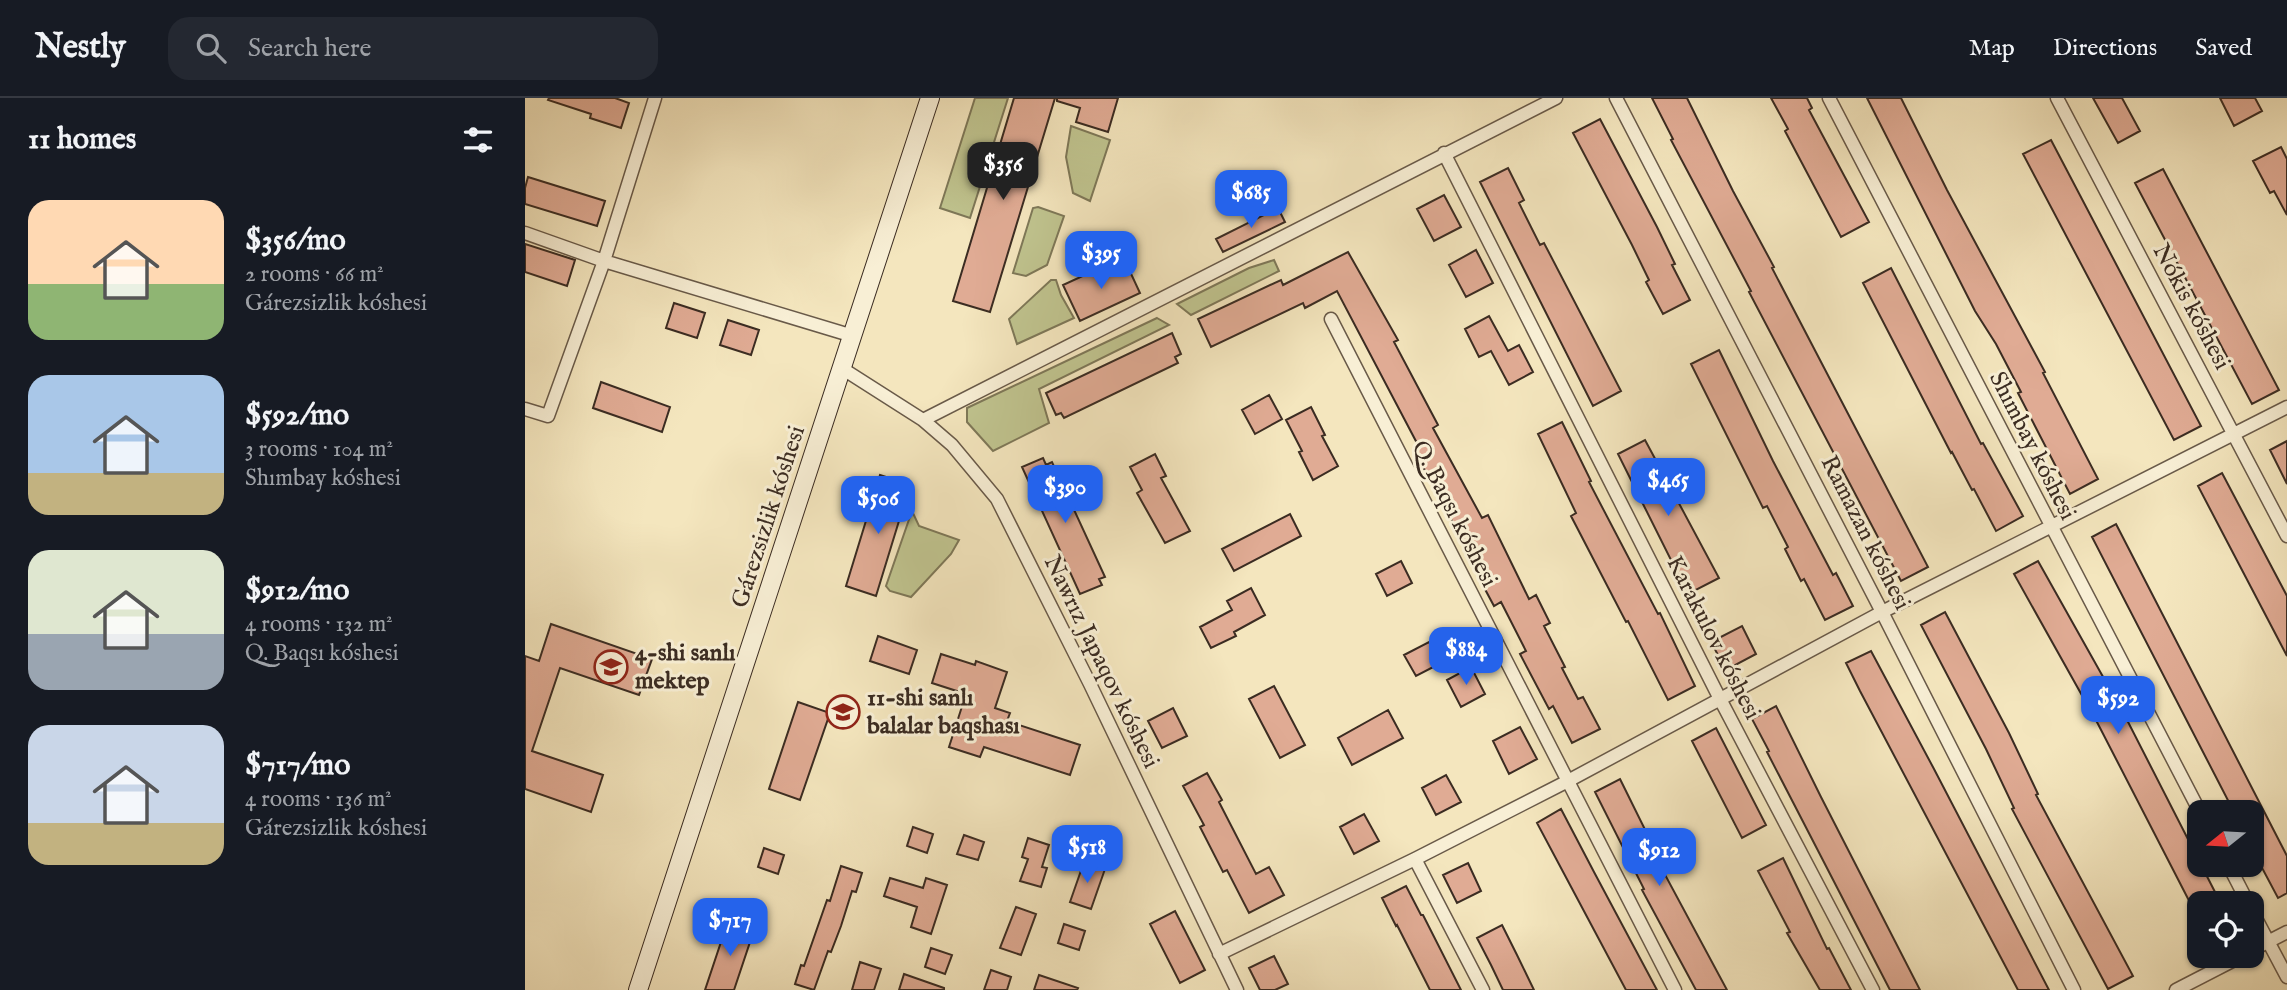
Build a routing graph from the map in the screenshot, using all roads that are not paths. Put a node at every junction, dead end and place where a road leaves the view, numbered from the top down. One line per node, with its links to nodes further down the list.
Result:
1 (655, 98): 9 (street)
2 (930, 98): 11 (street, Gárezsizlik kóshesi)
3 (1556, 98): 7 (street)
4 (1616, 98): 19 (street, Ramazan kóshesi)
5 (1829, 98): 17 (street, Shımbay kóshesi)
6 (2057, 98): 16 (street, Nókis kóshesi)
7 (1444, 153): 15 (street); 20 (street, Karakulov kóshesi)
8 (525, 233): 9 (street)
9 (604, 261): 11 (street); 14 (street)
10 (1331, 319): 21 (street, Q. Baqsı kóshesi)
11 (853, 336): 12 (street, Gárezsizlik kóshesi)
12 (843, 369): 15 (street, Nawrız Japaqov kóshesi); 31 (street, Gárezsizlik kóshesi)
13 (2287, 407): 16 (street)
14 (525, 409)
15 (923, 419): 28 (street, Nawrız Japaqov kóshesi)
16 (2234, 435): 17 (street); 18 (street, Nókis kóshesi)
17 (2051, 527): 19 (street); 22 (street, Shımbay kóshesi)
18 (2287, 536)
19 (1882, 611): 20 (street); 36 (street, Ramazan kóshesi)
20 (1720, 699): 21 (street); 35 (street, Karakulov kóshesi)
21 (1566, 782): 23 (street); 34 (street, Q. Baqsı kóshesi)
22 (2194, 800)
23 (1415, 859): 28 (street); 33 (street)
24 (2287, 932): 26 (street)
25 (2264, 933): 26 (street)
26 (2269, 942): 27 (street); 30 (street)
27 (2264, 944)
28 (1219, 954): 32 (street, Nawrız Japaqov kóshesi)
29 (2219, 968): 37 (street)
30 (2287, 977)
31 (638, 990)
32 (1237, 990)
33 (1483, 990)
34 (1675, 990)
35 (1873, 990)
36 (2074, 990)
37 (2176, 990)

